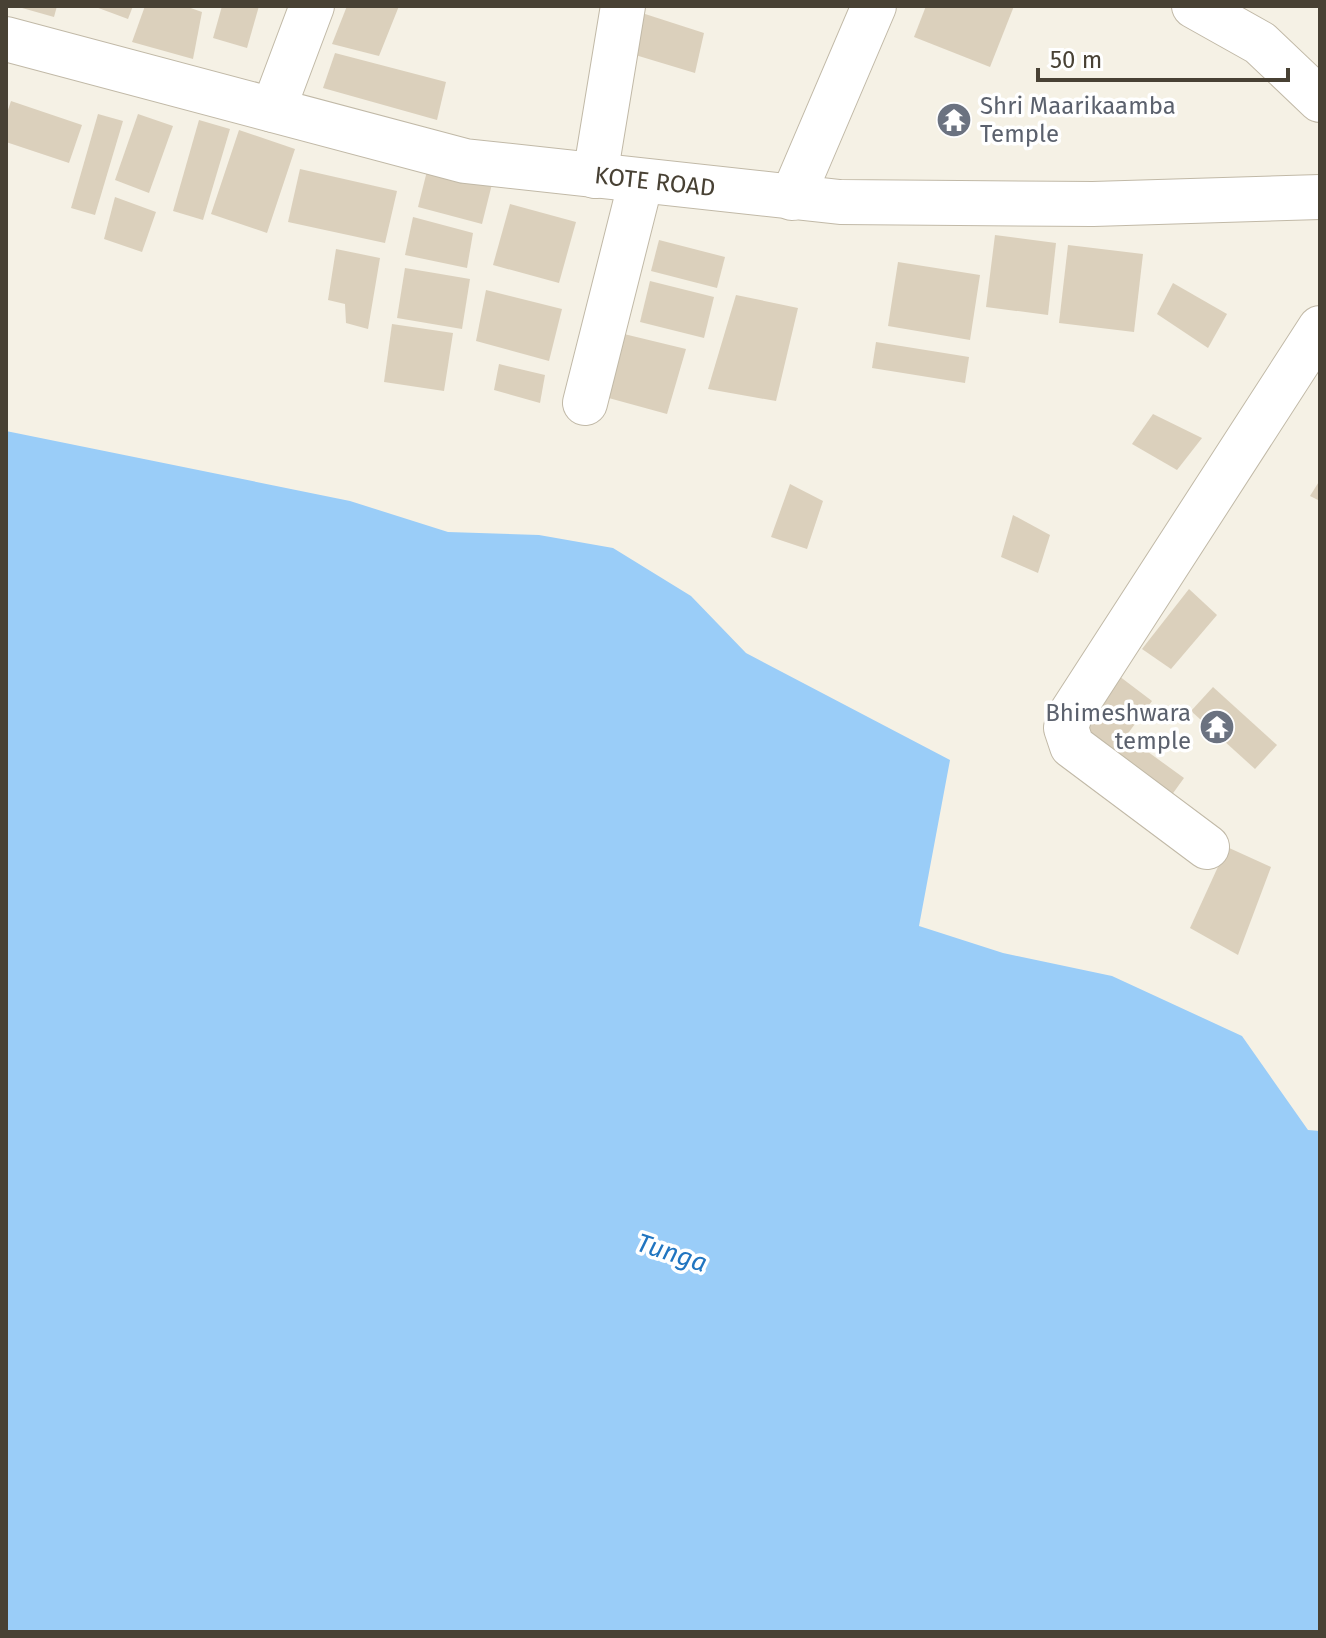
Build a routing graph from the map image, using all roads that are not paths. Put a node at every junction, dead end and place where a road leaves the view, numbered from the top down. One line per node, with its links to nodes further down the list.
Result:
1 (312, 6): 7 (street)
2 (623, 6): 8 (street)
3 (874, 6): 11 (street)
4 (1194, 6): 6 (street)
5 (6, 39): 7 (street, KOTE ROAD)
6 (1320, 100)
7 (273, 110): 8 (street, KOTE ROAD)
8 (595, 176): 9 (street, KOTE ROAD)
9 (641, 181): 11 (street, KOTE ROAD); 13 (street)
10 (1320, 197): 11 (street, KOTE ROAD)
11 (792, 198)
12 (1320, 328): 14 (street)
13 (585, 403)
14 (1207, 847)

